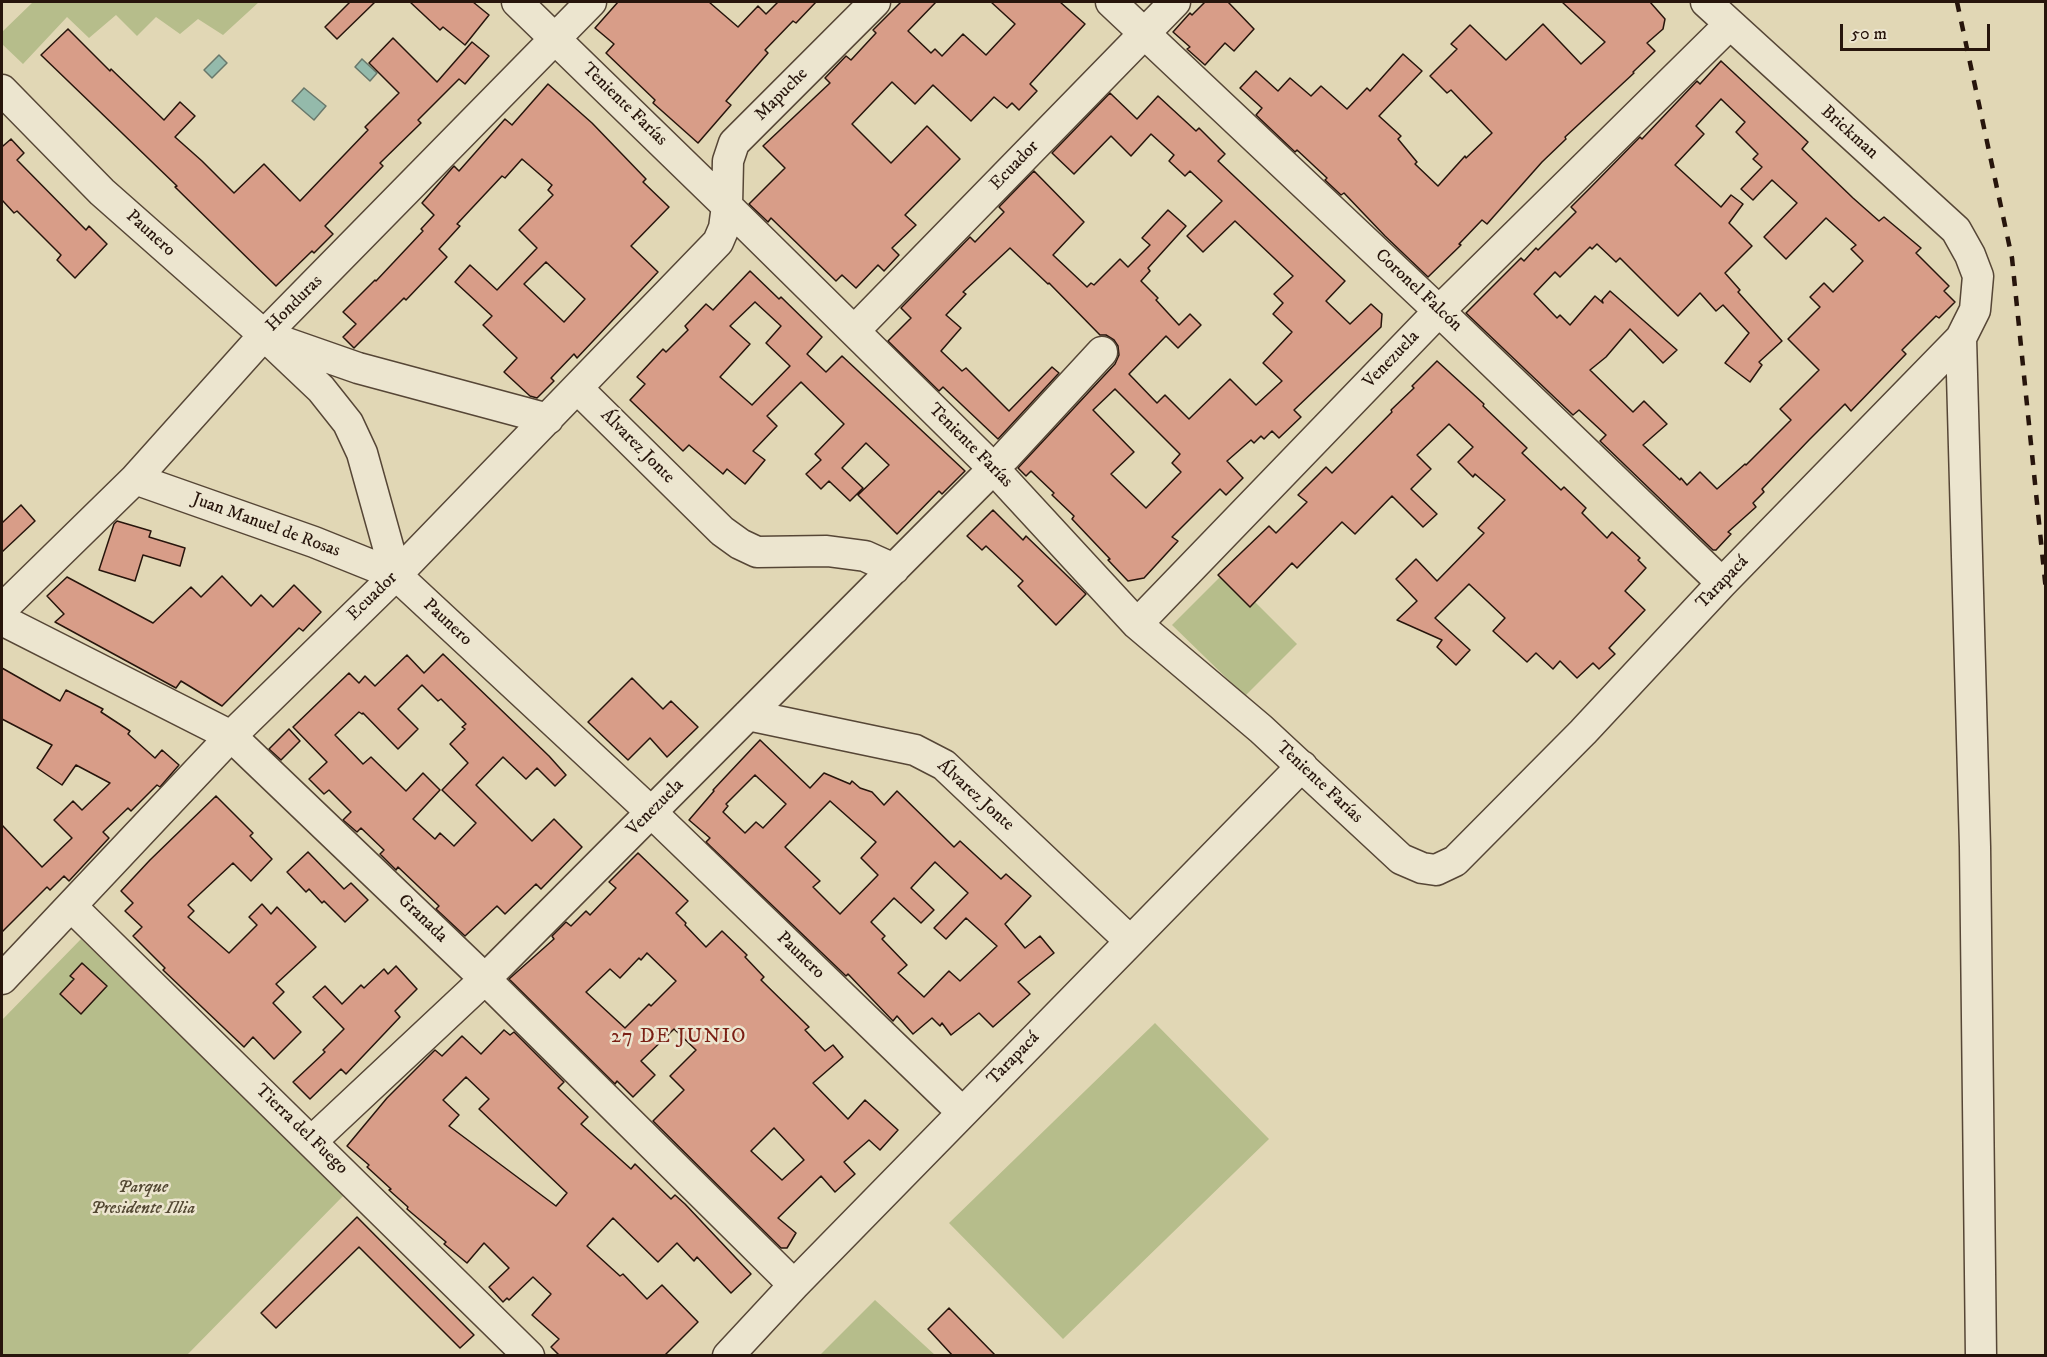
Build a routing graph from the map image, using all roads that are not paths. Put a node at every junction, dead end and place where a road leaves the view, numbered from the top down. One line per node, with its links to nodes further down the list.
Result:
1 (517, 2): 9 (street, Teniente Farías)
2 (591, 2): 9 (street, Honduras)
3 (875, 2): 11 (street, Mapuche)
4 (1111, 2): 8 (street, Coronel Falcón)
5 (1175, 2): 8 (street, Ecuador)
6 (1706, 2): 7 (street, Brickman)
7 (1729, 25): 12 (street, Brickman); 13 (street, Venezuela)
8 (1143, 34): 13 (street, Coronel Falcón); 14 (street, Ecuador)
9 (555, 39): 11 (street, Teniente Farías); 15 (street, Honduras)
10 (2, 90): 15 (street, Paunero)
11 (727, 206): 14 (street, Teniente Farías); 18 (street, Ecuador)
12 (1978, 276): 16 (street, Tarapacá)
13 (1439, 311): 24 (street, Coronel Falcón); 27 (street, Venezuela)
14 (854, 331): 20 (street, Teniente Farías)
15 (264, 335): 19 (street); 21 (street, Honduras); 23 (street, Paunero)
16 (1961, 338): 24 (street, Tarapacá); 42 (street)
17 (1102, 352): 20 (street, Venezuela)
18 (578, 388): 19 (street, Ecuador); 22 (street, Álvarez Jonte)
19 (548, 419): 23 (street, Ecuador)
20 (993, 468): 22 (street, Venezuela); 27 (street, Teniente Farías)
21 (135, 479): 23 (street, Juan Manuel de Rosas); 25 (street, Honduras)
22 (894, 569): 28 (street, Venezuela)
23 (396, 575): 29 (street, Ecuador); 31 (street, Paunero)
24 (1722, 583): 32 (street, Tarapacá)
25 (2, 609)
26 (2, 620): 29 (street, Granada)
27 (1137, 624): 30 (street, Teniente Farías)
28 (748, 715): 31 (street, Venezuela); 34 (street, Álvarez Jonte)
29 (231, 736): 33 (street, Ecuador); 35 (street, Granada)
30 (1302, 766): 32 (street, Teniente Farías); 34 (street, Tarapacá)
31 (651, 812): 35 (street, Venezuela); 37 (street, Paunero)
32 (1436, 870)
33 (71, 906): 36 (street, Ecuador); 38 (street, Tierra del Fuego)
34 (1129, 940): 37 (street, Tarapacá)
35 (485, 979): 38 (street, Venezuela); 39 (street, Granada)
36 (2, 980)
37 (962, 1113): 39 (street, Tarapacá)
38 (312, 1141): 40 (street, Tierra del Fuego)
39 (794, 1285): 41 (street, Tarapacá)
40 (529, 1356)
41 (728, 1356)
42 (1981, 1356)

